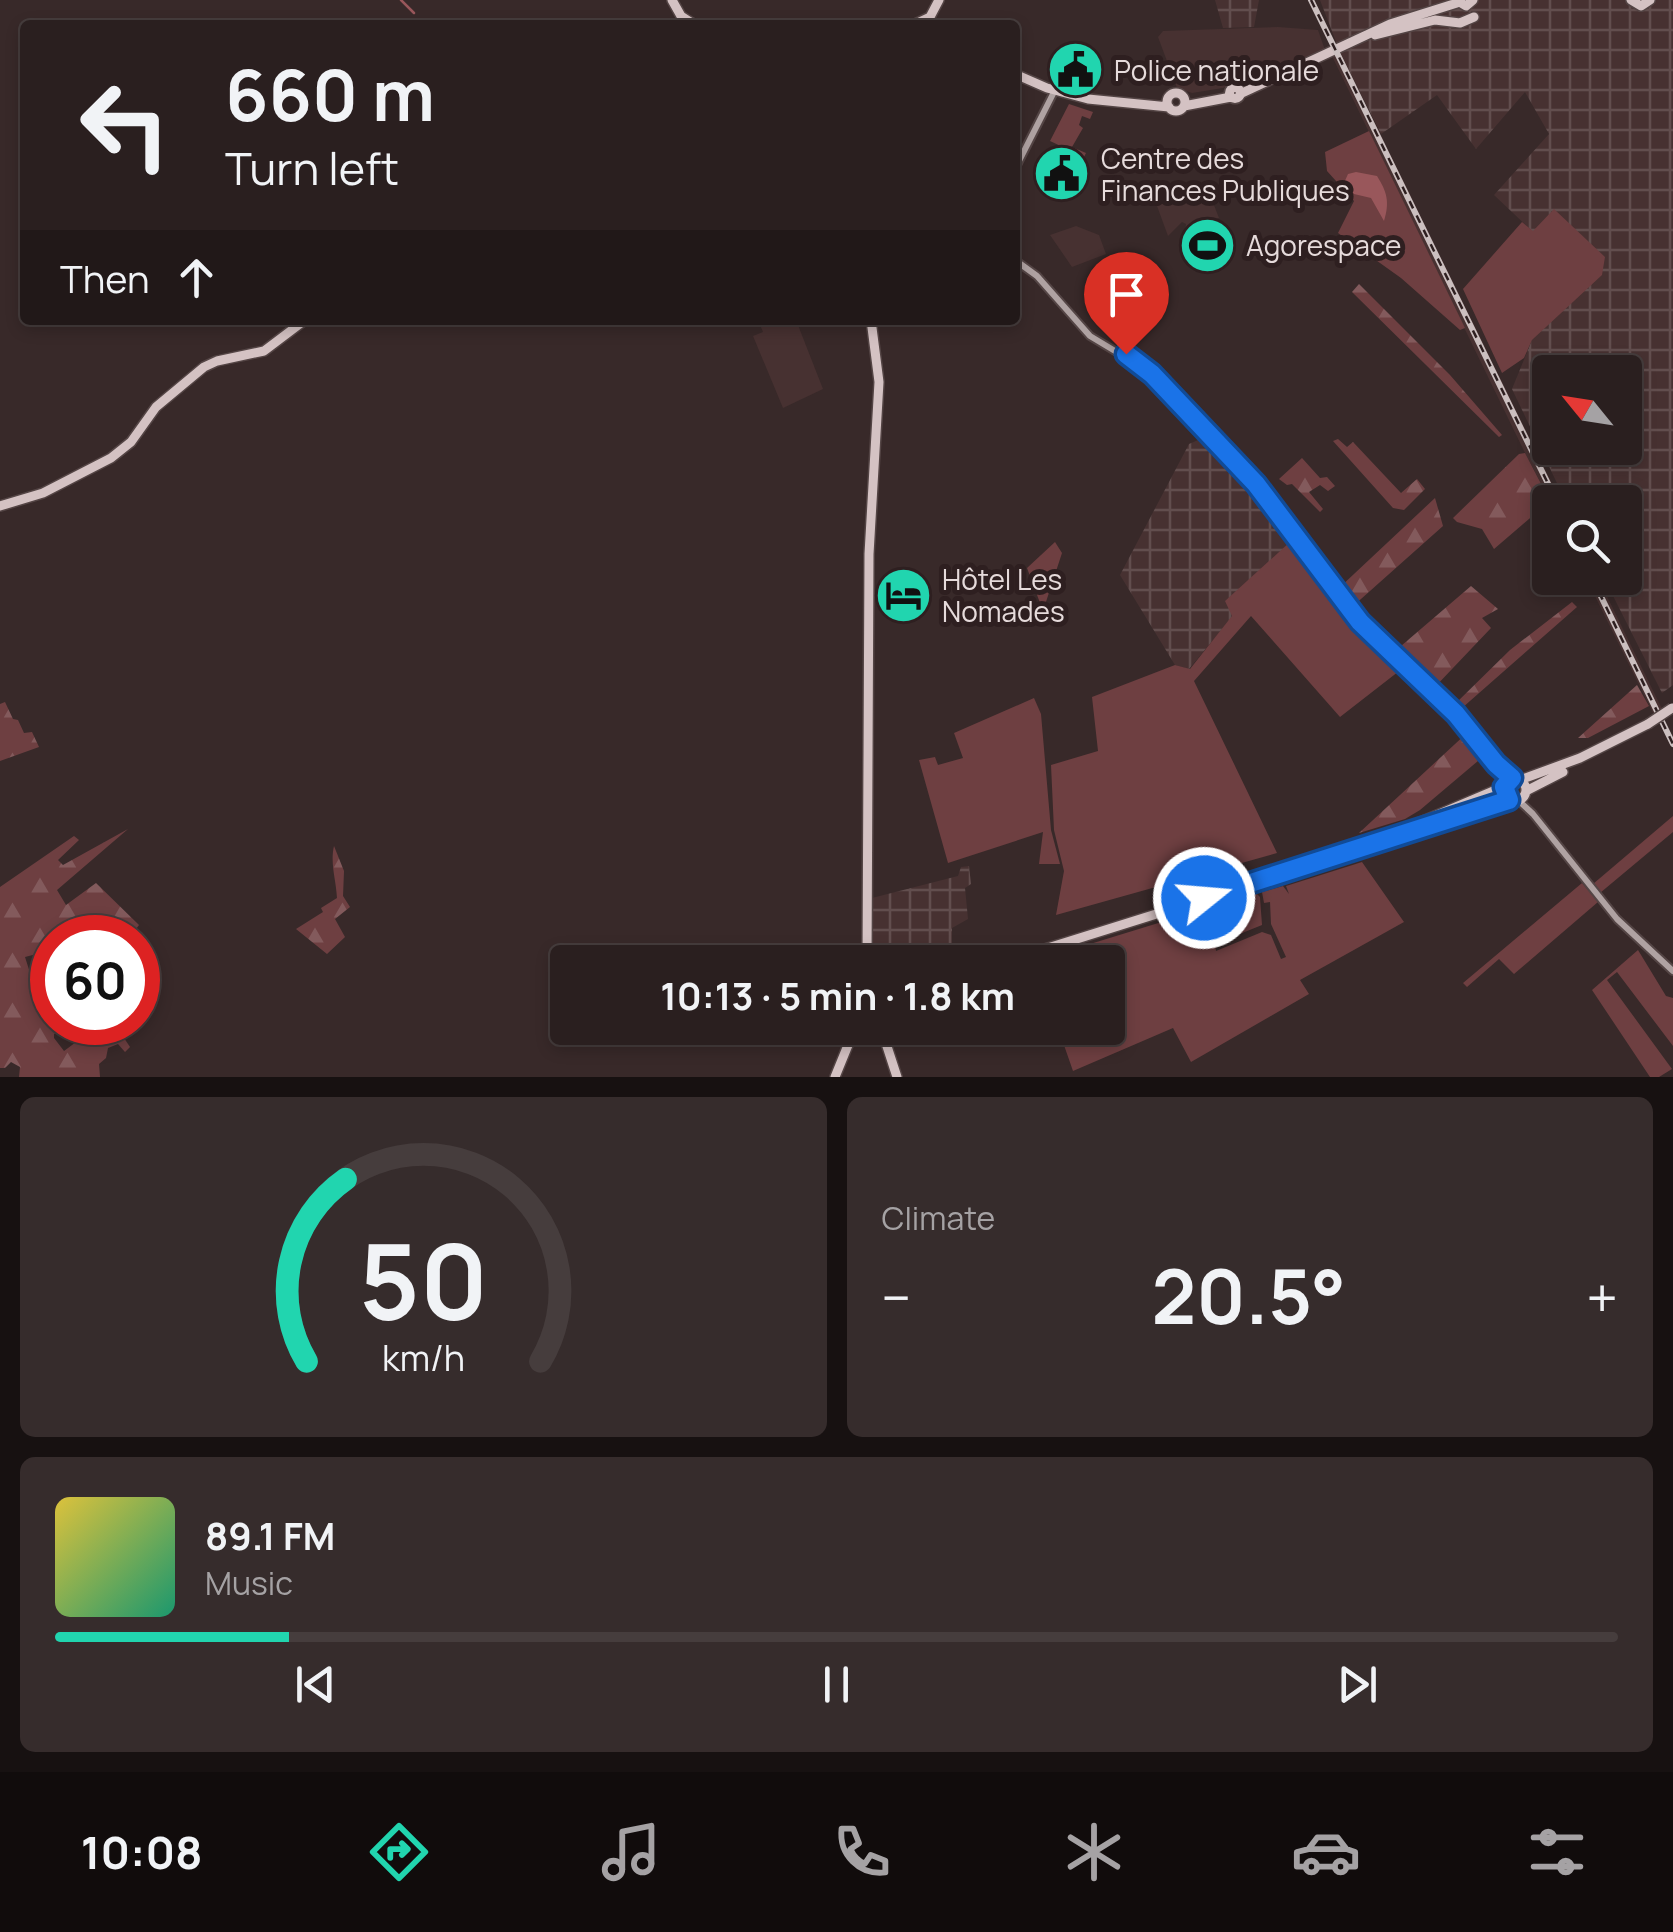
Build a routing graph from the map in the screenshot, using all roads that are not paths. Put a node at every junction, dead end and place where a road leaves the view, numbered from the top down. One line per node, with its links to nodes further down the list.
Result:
1 (672, 0): 9 (main road)
2 (939, 0): 7 (main road)
3 (1472, 0): 6 (main road)
4 (1631, 0): 5 (main road)
5 (1650, 0)
6 (1454, 1): 12 (main road); 15 (main road)
7 (934, 13): 10 (main road); 11 (main road)
8 (1474, 17): 12 (main road)
9 (686, 20)
10 (924, 20)
11 (938, 20)
12 (1362, 37): 15 (main road)
13 (1020, 75): 14 (main road)
14 (1055, 88): 15 (main road); 16 (main road)
15 (1235, 93)
16 (1020, 159)
17 (1020, 264): 23 (main road)
18 (298, 325): 20 (main road)
19 (872, 325): 27 (main road)
20 (0, 506)
21 (1672, 708): 22 (main road, bridge)
22 (1648, 724): 23 (main road); 24 (main road)
23 (1510, 782): 24 (main road); 24 (main road); 25 (main road)
24 (1519, 797): 25 (main road); 30 (main road)
25 (1386, 840): 26 (main road)
26 (1064, 941): 28 (main road); 29 (main road)
27 (867, 945)
28 (1050, 945)
29 (1052, 945)
30 (1673, 972)
31 (847, 1045): 33 (main road)
32 (887, 1045): 34 (main road)
33 (835, 1077)
34 (897, 1077)

